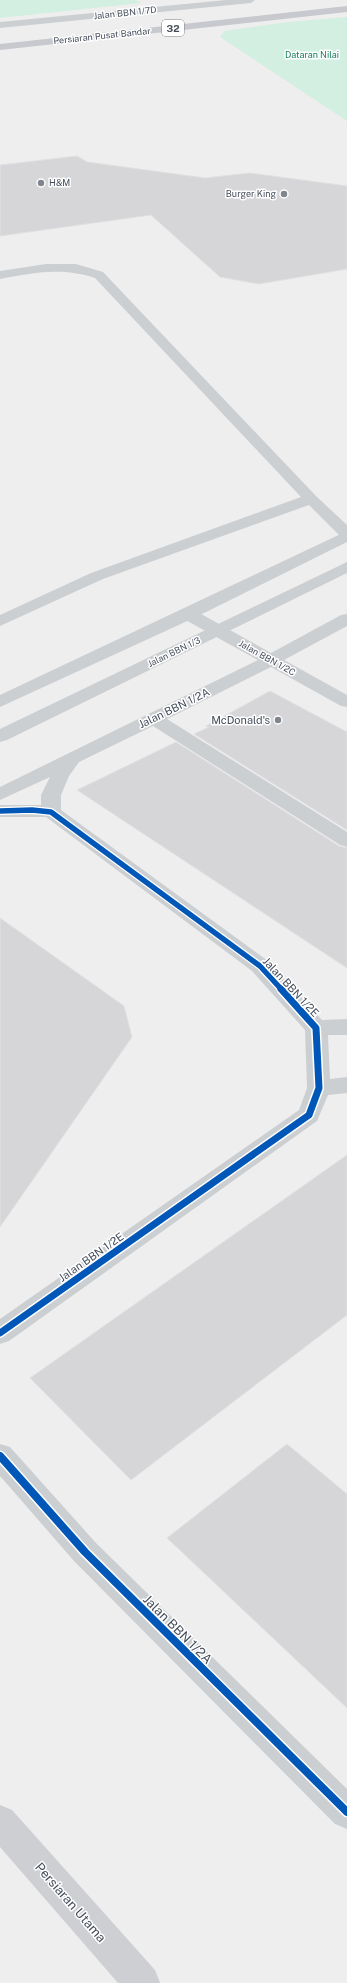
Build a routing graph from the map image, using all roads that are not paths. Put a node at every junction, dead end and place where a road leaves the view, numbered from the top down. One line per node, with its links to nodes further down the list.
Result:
1 (176, 0): 3 (street)
2 (251, 0): 3 (street, Jalan BBN 1/7D)
3 (188, 7): 5 (street); 6 (street, Jalan BBN 1/7D)
4 (347, 9): 7 (main road, Persiaran Pusat Bandar / 32)
5 (203, 15)
6 (0, 26)
7 (0, 47)
8 (0, 275): 9 (street)
9 (311, 499): 10 (street); 14 (street)
10 (347, 535): 12 (street)
11 (347, 566): 15 (street, Jalan BBN 1/3)
12 (188, 614): 15 (street, Jalan BBN 1/2C); 17 (street)
13 (347, 619): 16 (street, Jalan BBN 1/2A)
14 (0, 621)
15 (218, 631): 16 (street, Jalan BBN 1/2C); 20 (street, Jalan BBN 1/3)
16 (271, 660): 18 (street, Jalan BBN 1/2C); 19 (street, Jalan BBN 1/2A)
17 (0, 702)
18 (347, 702)
19 (153, 718): 21 (street, Jalan BBN 1/2A); 25 (street)
20 (0, 736)
21 (75, 755): 22 (street, Jalan BBN 1/2A); 24 (street)
22 (0, 794)
23 (0, 811): 24 (street)
24 (51, 812): 27 (street, Jalan BBN 1/2E)
25 (347, 841)
26 (347, 1027): 27 (street)
27 (316, 1028): 29 (street, Jalan BBN 1/2E)
28 (347, 1085): 29 (street)
29 (319, 1088): 30 (street, Jalan BBN 1/2E)
30 (0, 1333)
31 (0, 1456): 32 (street, Jalan BBN 1/2A)
32 (347, 1812)
33 (0, 1822): 34 (main road, Persiaran Utama)
34 (142, 1983)

